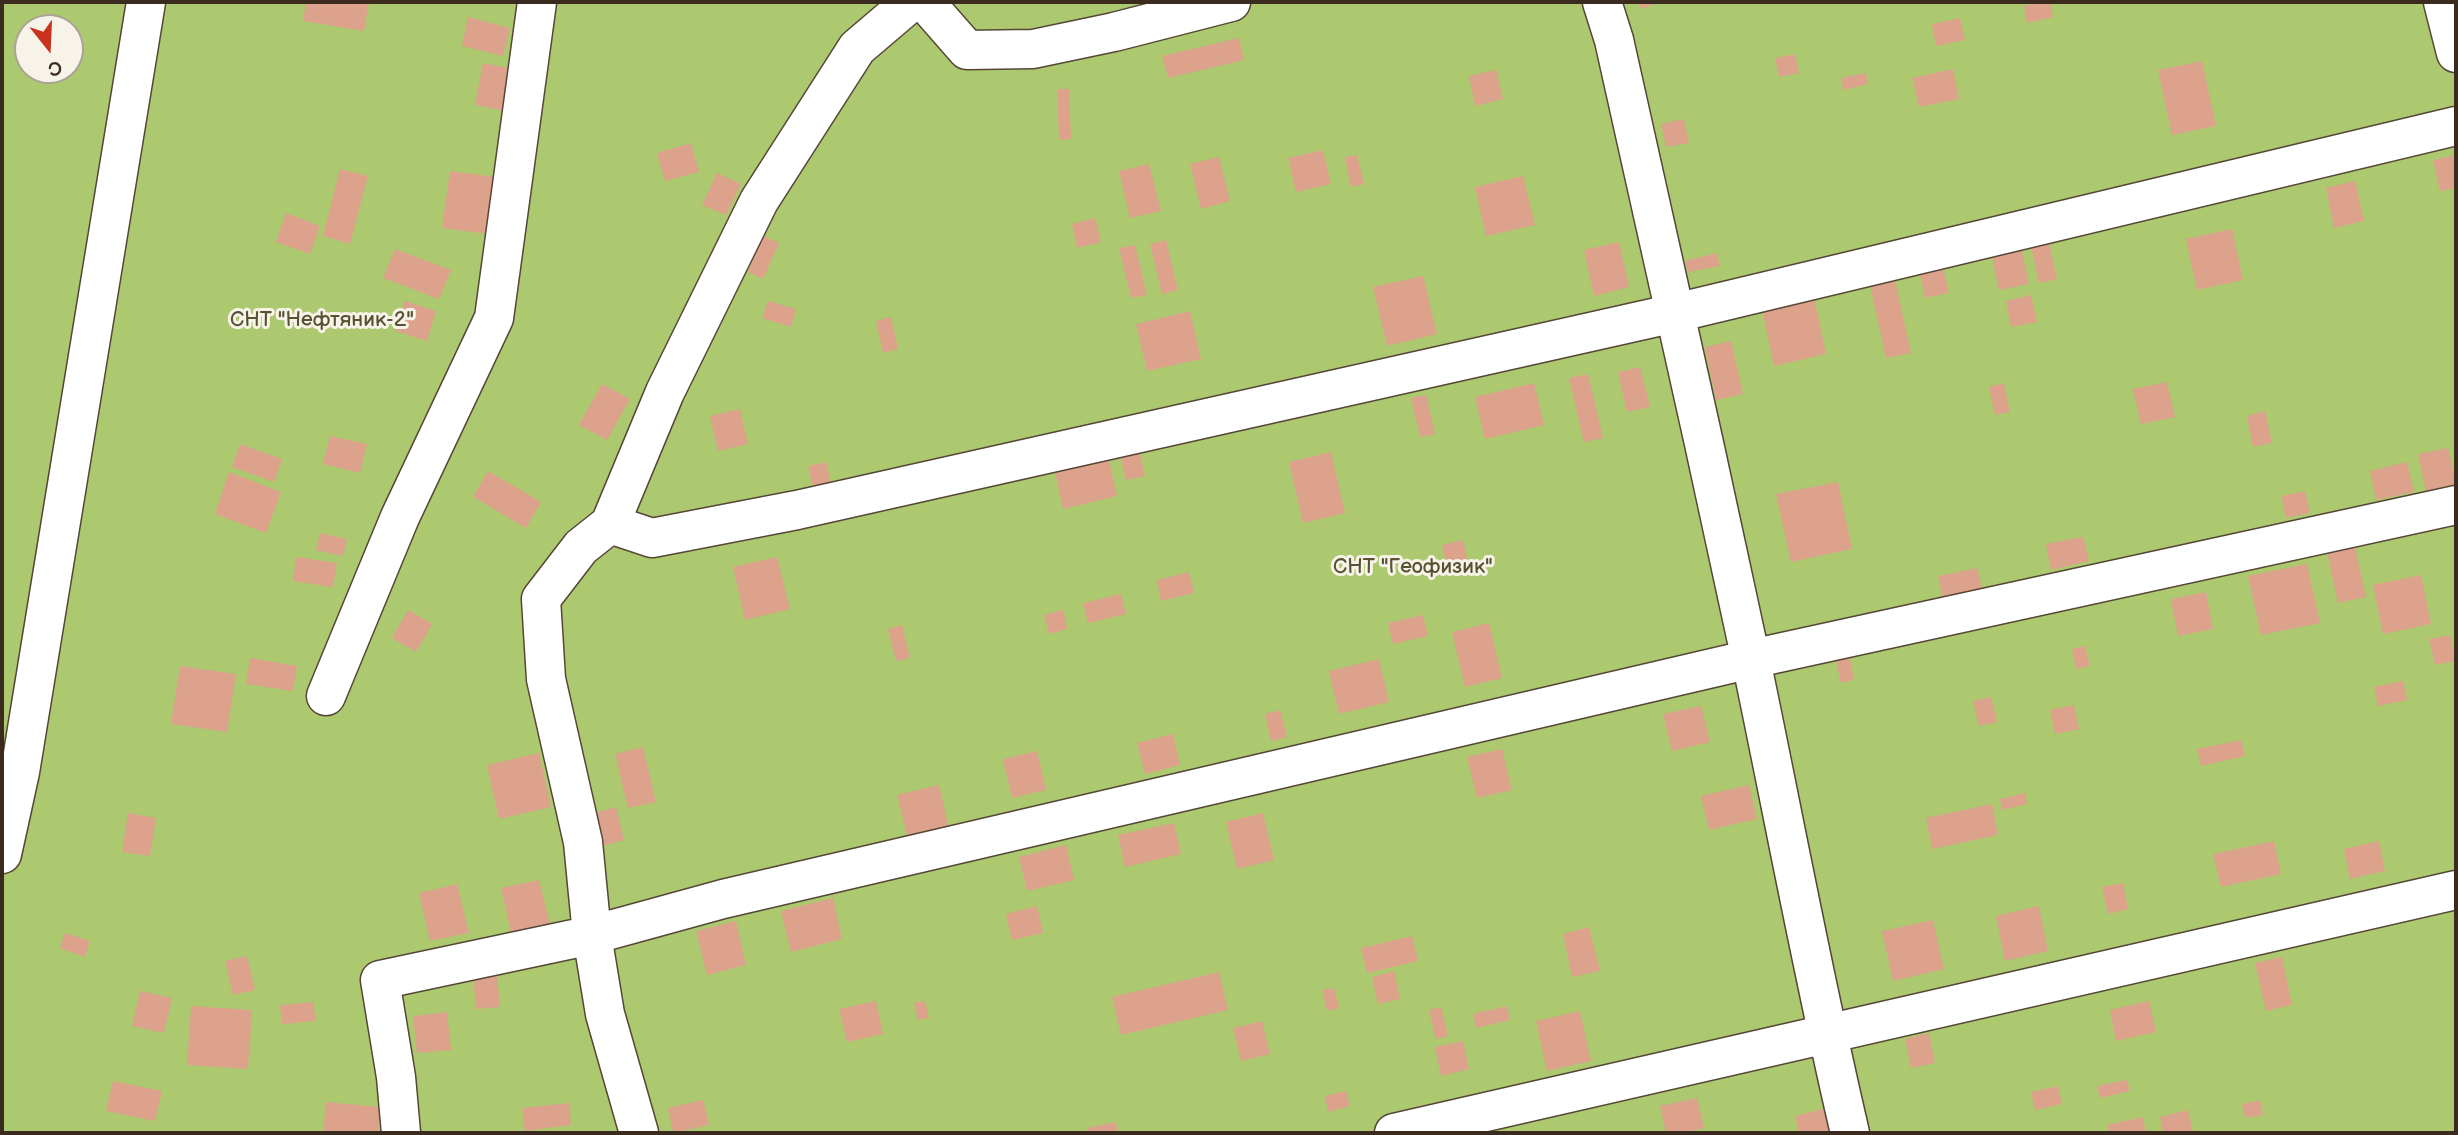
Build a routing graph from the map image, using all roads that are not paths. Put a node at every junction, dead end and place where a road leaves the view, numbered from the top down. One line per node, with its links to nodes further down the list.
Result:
1 (146, 2): 15 (street)
2 (537, 2): 14 (street)
3 (911, 2): 12 (street)
4 (925, 2): 5 (street)
5 (1231, 2)
6 (1602, 2): 10 (street)
7 (2443, 2): 8 (street)
8 (2456, 53)
9 (2456, 126): 10 (street)
10 (1675, 313): 12 (street); 13 (street)
11 (2456, 505): 13 (street)
12 (610, 524): 17 (street)
13 (1751, 659): 17 (street); 18 (street)
14 (326, 696)
15 (2, 854)
16 (2456, 890): 18 (street)
17 (592, 935): 19 (street); 20 (street)
18 (1826, 1034): 21 (street); 22 (street)
19 (401, 1133)
20 (639, 1133)
21 (1394, 1133)
22 (1850, 1133)

